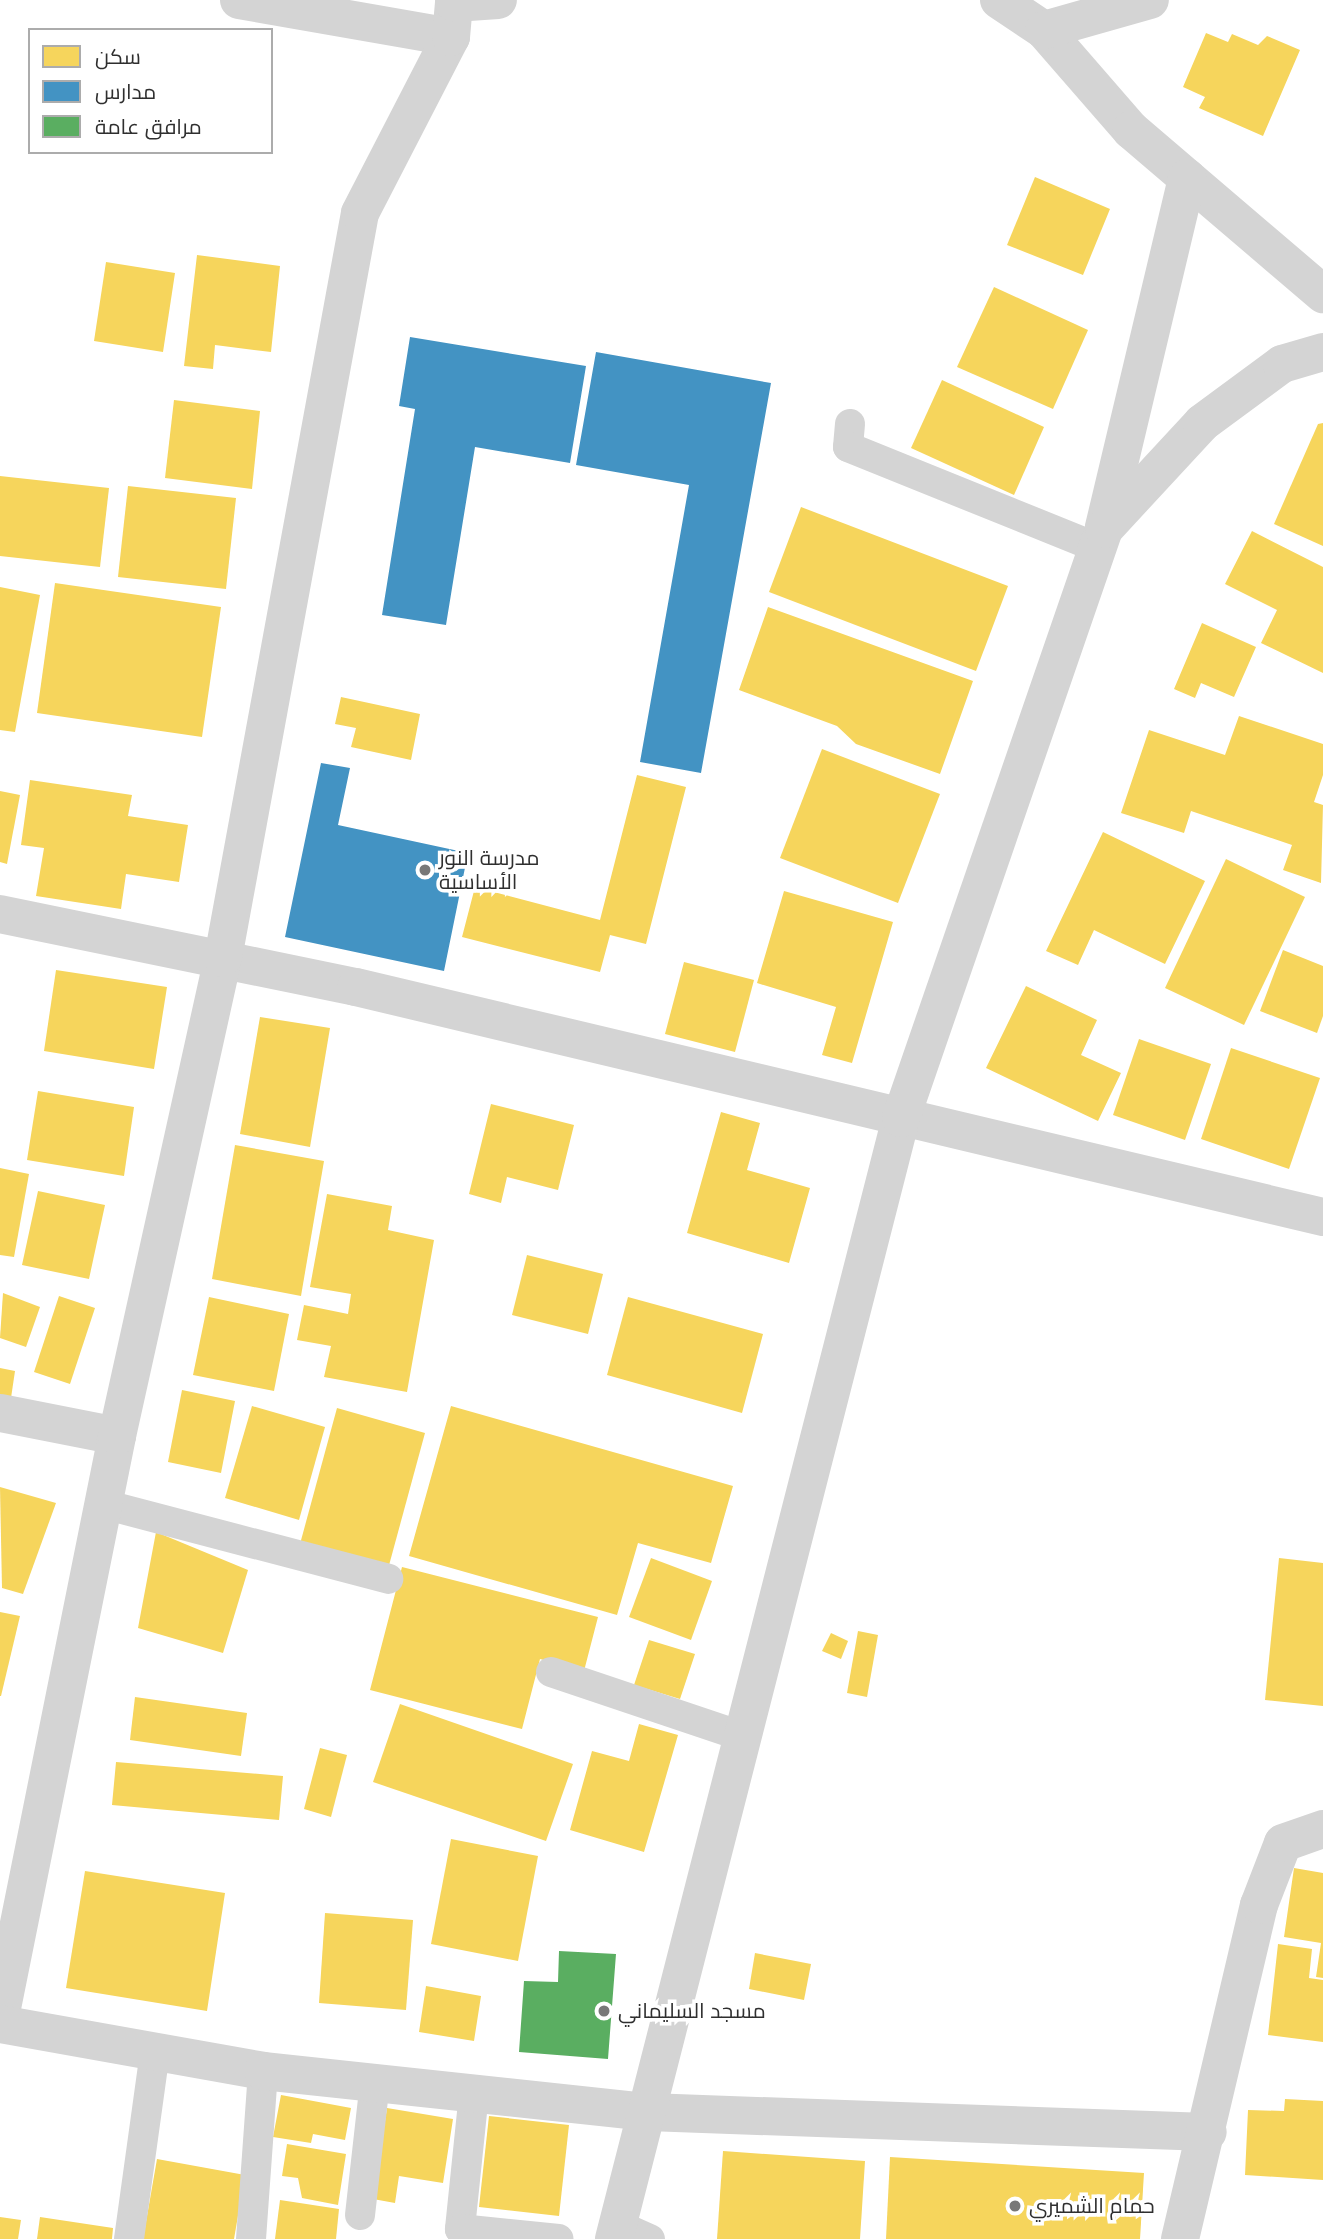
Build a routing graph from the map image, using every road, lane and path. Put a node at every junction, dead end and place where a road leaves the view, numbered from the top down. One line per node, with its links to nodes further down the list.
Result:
1 (239, 0): 5 (street)
2 (498, 0): 7 (street)
3 (999, 0): 6 (street)
4 (1150, 0): 6 (street)
5 (346, 9): 7 (street)
6 (1044, 30): 8 (street)
7 (451, 37): 14 (street)
8 (1187, 178): 9 (street); 12 (street)
9 (1323, 294)
10 (1323, 352): 12 (street)
11 (850, 424): 12 (lane)
12 (1101, 538): 15 (street)
13 (0, 914): 14 (street)
14 (223, 958): 15 (street); 18 (street)
15 (901, 1118): 16 (street); 22 (street)
16 (1323, 1217)
17 (0, 1413): 18 (street)
18 (117, 1436): 19 (street)
19 (103, 1504): 20 (lane); 24 (street)
20 (388, 1579)
21 (551, 1672): 22 (lane)
22 (744, 1737): 30 (street)
23 (1323, 1829): 31 (street)
24 (0, 2018)
25 (0, 2024): 26 (street)
26 (155, 2052): 27 (street); 34 (lane)
27 (263, 2071): 28 (street); 35 (lane)
28 (375, 2082): 29 (street); 32 (lane)
29 (474, 2093): 30 (street); 36 (lane)
30 (648, 2112): 31 (street); 33 (street)
31 (1209, 2132): 37 (street)
32 (360, 2215)
33 (627, 2234)
34 (129, 2239)
35 (251, 2239)
36 (558, 2239)
37 (1180, 2239)

